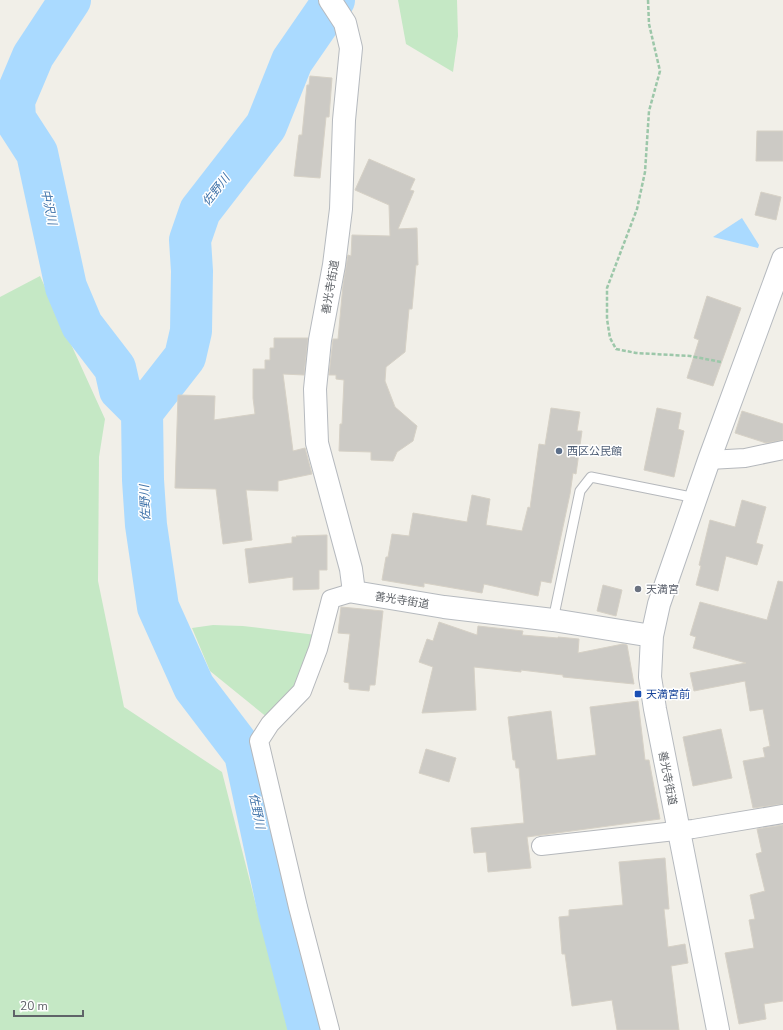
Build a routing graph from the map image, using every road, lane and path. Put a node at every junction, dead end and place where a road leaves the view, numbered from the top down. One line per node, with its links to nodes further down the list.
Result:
1 (330, 0): 8 (street, 善光寺街道)
2 (648, 0): 4 (path)
3 (782, 265): 4 (street)
4 (742, 370): 6 (street)
5 (783, 450): 6 (street)
6 (709, 460): 7 (street)
7 (696, 498): 9 (lane); 10 (street)
8 (354, 592): 9 (street, 善光寺街道); 14 (street)
9 (553, 620): 10 (street, 善光寺街道)
10 (652, 636): 12 (street, 善光寺街道)
11 (783, 814): 12 (street)
12 (678, 830): 13 (street); 15 (street, 善光寺街道)
13 (541, 846)
14 (330, 1030)
15 (718, 1030)

